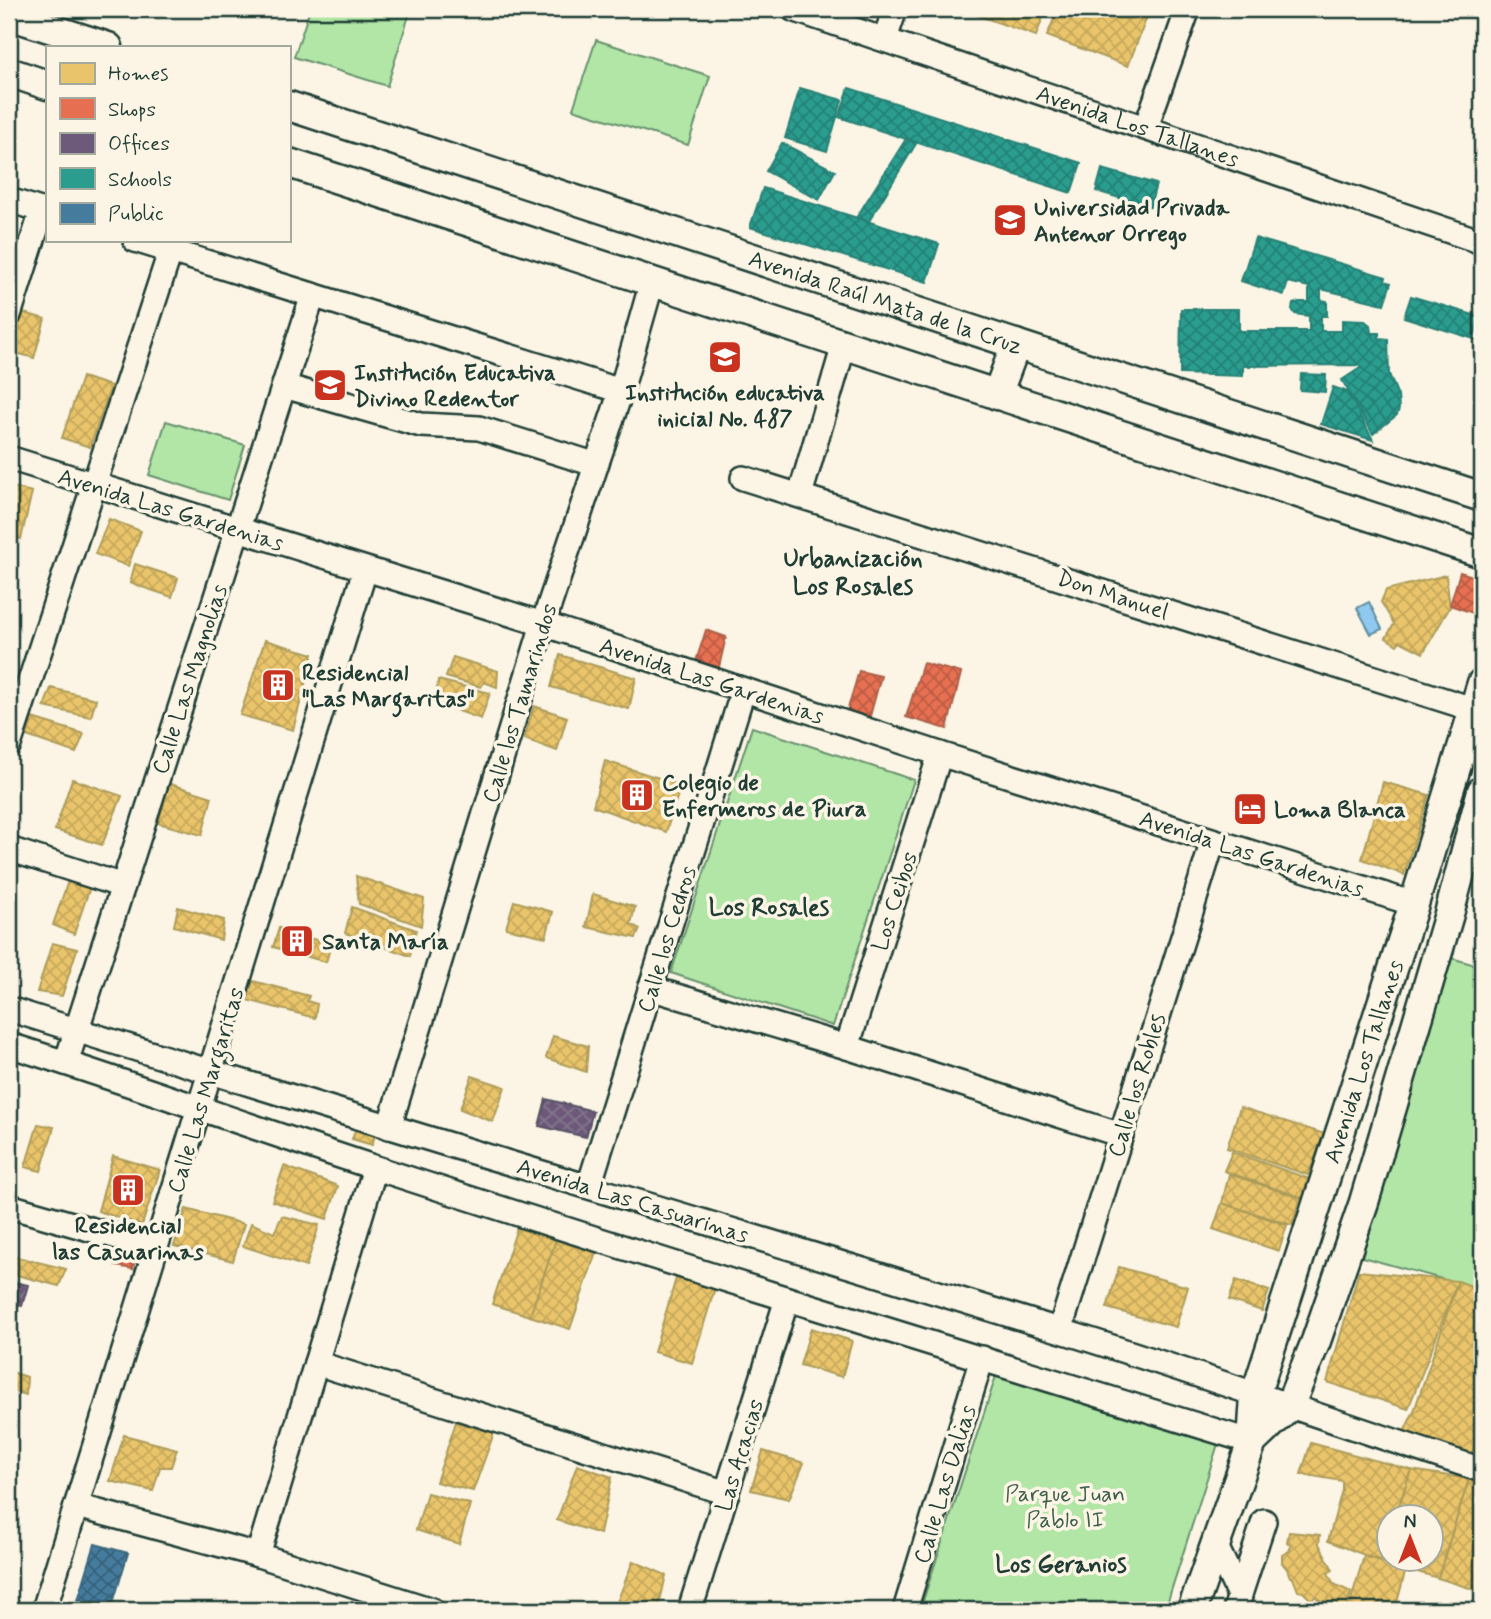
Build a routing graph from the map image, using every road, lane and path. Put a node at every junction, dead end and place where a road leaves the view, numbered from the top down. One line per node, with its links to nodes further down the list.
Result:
1 (793, 9): 5 (street, Avenida Los Tallanes)
2 (895, 9): 5 (street)
3 (1188, 9): 10 (street)
4 (9, 15): 6 (main road)
5 (885, 39): 10 (street, Avenida Los Tallanes)
6 (105, 46)
7 (9, 72): 8 (main road)
8 (46, 85)
9 (290, 106): 20 (main road, Avenida Raúl Mata de la Cruz)
10 (1146, 127): 15 (street, Avenida Los Tallanes)
11 (290, 163): 17 (main road)
12 (9, 200): 13 (street)
13 (45, 212): 19 (street)
14 (150, 242): 16 (street)
15 (1482, 242)
16 (172, 245): 18 (street); 28 (street)
17 (652, 282): 21 (main road); 23 (street, Calle los Tamarindos)
18 (313, 295): 22 (street, Calle Las Magnolias); 23 (street)
19 (9, 315)
20 (1016, 344): 24 (main road); 30 (main road, Avenida Raúl Mata de la Cruz)
21 (844, 345): 24 (main road); 29 (street)
22 (284, 386): 26 (street); 31 (street, Calle Las Magnolias)
23 (621, 391): 26 (street, Calle los Tamarindos)
24 (998, 395): 32 (main road)
25 (9, 458): 28 (street, Avenida Las Gardenias)
26 (594, 464): 34 (street, Calle los Tamarindos)
27 (743, 478): 29 (street, Don Manuel)
28 (95, 485): 31 (street, Avenida Las Gardenias); 38 (street)
29 (800, 495): 37 (street, Don Manuel)
30 (1482, 497)
31 (238, 529): 33 (street, Avenida Las Gardenias); 43 (street, Calle Las Magnolias)
32 (1482, 553)
33 (365, 570): 34 (street, Avenida Las Gardenias); 51 (street, Calle Las Margaritas)
34 (542, 624): 36 (street, Avenida Las Gardenias); 53 (street, Calle los Tamarindos)
35 (1482, 682): 37 (main road, Avenida Los Tallanes)
36 (743, 691): 39 (street, Avenida Las Gardenias); 45 (street, Calle los Cedros)
37 (1478, 711): 44 (main road, Avenida Los Tallanes)
38 (9, 745)
39 (940, 754): 41 (street, Avenida Las Gardenias); 49 (street, Los Ceibos)
40 (1482, 791): 64 (main road, Avenida Los Tallanes)
41 (1213, 841): 44 (street, Avenida Las Gardenias); 54 (street, Calle los Robles)
42 (9, 849): 43 (street)
43 (122, 886): 47 (street, Calle Las Magnolias)
44 (1414, 904): 63 (main road, Avenida Los Tallanes)
45 (650, 988): 49 (street); 56 (street, Calle los Cedros)
46 (9, 1009): 47 (street, Avenida Las Casuarinas)
47 (76, 1030): 50 (street, Calle Las Magnolias); 51 (street, Avenida Las Casuarinas)
48 (9, 1045): 50 (street, Avenida Las Casuarinas)
49 (847, 1047): 54 (street)
50 (65, 1063): 52 (street, Avenida Las Casuarinas)
51 (210, 1073): 52 (street, Calle Las Margaritas); 53 (street, Avenida Las Casuarinas)
52 (199, 1109): 55 (street, Avenida Las Casuarinas); 58 (street, Calle Las Margaritas)
53 (389, 1126): 56 (street, Avenida Las Casuarinas)
54 (1121, 1135): 60 (street, Calle los Robles)
55 (375, 1168): 59 (street, Avenida Las Casuarinas); 62 (street)
56 (589, 1186): 60 (street, Avenida Las Casuarinas)
57 (9, 1207): 58 (street)
58 (156, 1248): 68 (street, Calle Las Margaritas)
59 (787, 1299): 61 (street, Avenida Las Casuarinas); 67 (street, Las Acacias)
60 (1060, 1330): 63 (street, Avenida Las Casuarinas)
61 (982, 1358): 65 (street, Avenida Las Casuarinas); 76 (street, Calle Las Dalias)
62 (316, 1363): 67 (street); 71 (street)
63 (1255, 1396): 64 (street, Avenida Las Casuarinas); 65 (main road, Avenida Los Tallanes)
64 (1289, 1407): 65 (main road, Avenida Los Tallanes); 66 (street, Avenida Las Casuarinas)
65 (1252, 1442): 70 (main road, Avenida Los Tallanes)
66 (1482, 1470)
67 (727, 1493): 75 (street, Las Acacias)
68 (77, 1506): 71 (street); 73 (street, Calle Las Margaritas)
69 (1264, 1521): 72 (street)
70 (1215, 1544): 72 (street); 77 (main road, Avenida Los Tallanes)
71 (258, 1555): 74 (street)
72 (1238, 1604)
73 (44, 1610)
74 (432, 1610)
75 (690, 1610)
76 (905, 1610)
77 (1192, 1610)

